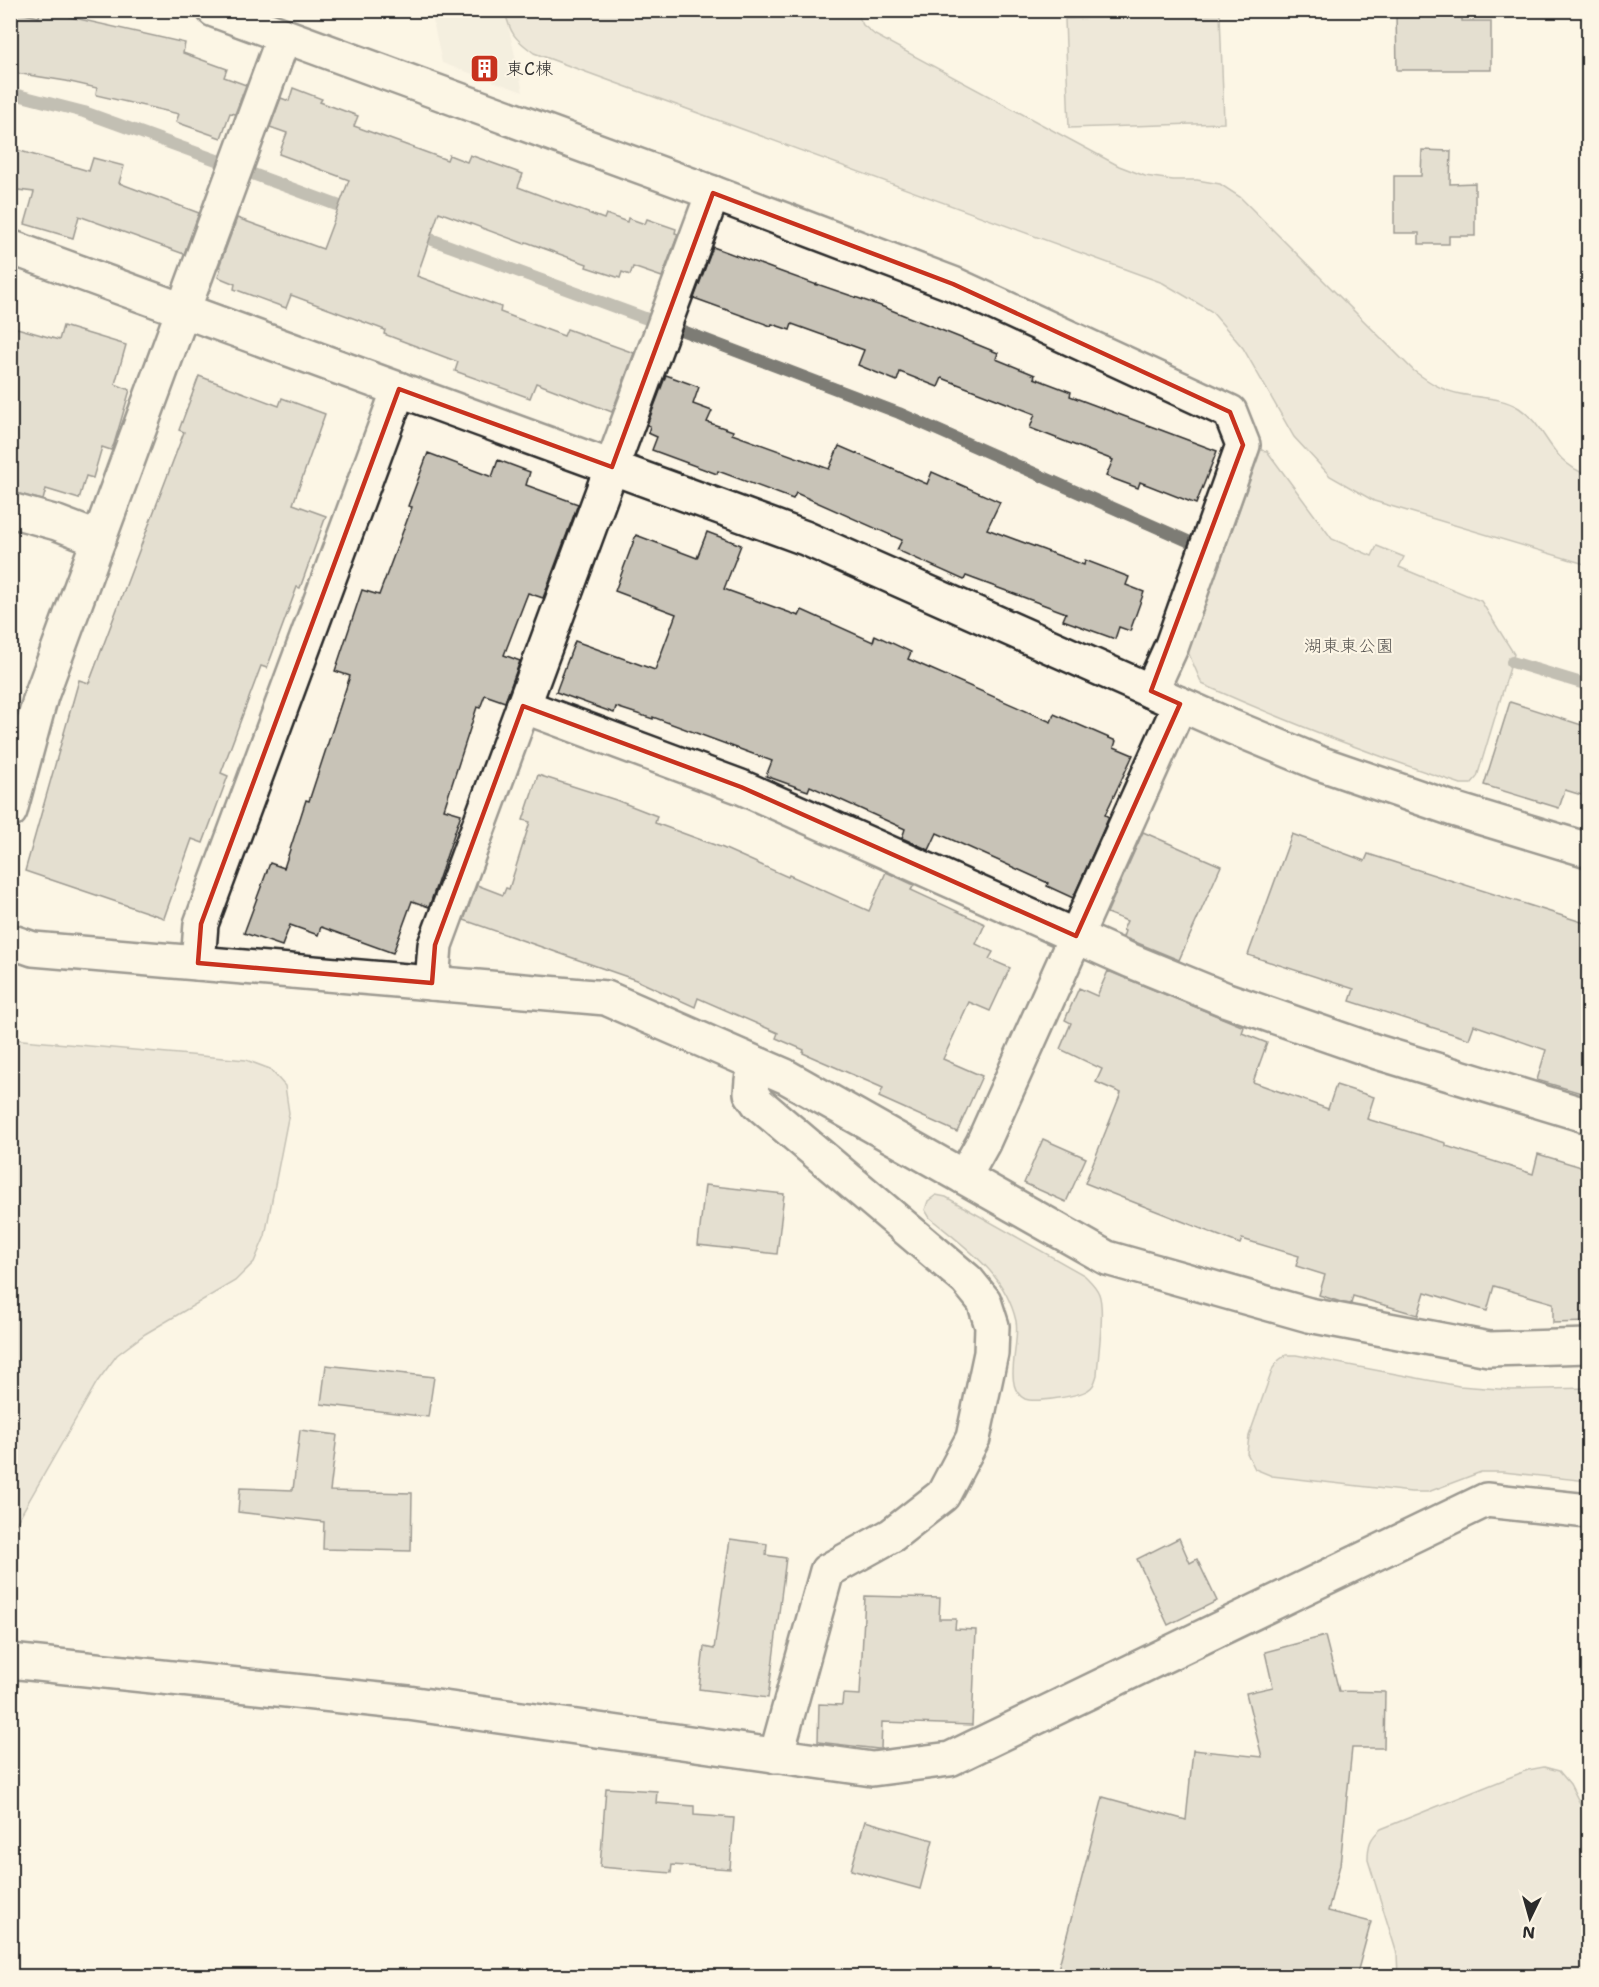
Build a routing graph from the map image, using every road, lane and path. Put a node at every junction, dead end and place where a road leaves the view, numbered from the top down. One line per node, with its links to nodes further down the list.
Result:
1 (214, 10): 2 (street)
2 (284, 36): 3 (street); 5 (street)
3 (713, 193): 7 (street); 10 (street)
4 (10, 247): 5 (street)
5 (183, 310): 6 (street); 9 (street)
6 (399, 389): 7 (street); 17 (street)
7 (612, 468): 10 (street); 12 (street)
8 (10, 510): 9 (street)
9 (99, 539): 13 (street)
10 (1151, 691): 11 (street)
11 (1180, 704): 14 (street); 15 (street)
12 (523, 706): 15 (street); 18 (street)
13 (10, 811)
14 (1588, 850)
15 (1076, 936): 20 (street); 21 (street)
16 (10, 941): 17 (street)
17 (198, 963): 18 (street)
18 (432, 983): 19 (street)
19 (759, 1065): 21 (street); 25 (street)
20 (1588, 1116)
21 (964, 1177): 22 (street)
22 (1588, 1346)
23 (1588, 1511): 25 (street)
24 (10, 1661): 25 (street)
25 (776, 1755)

